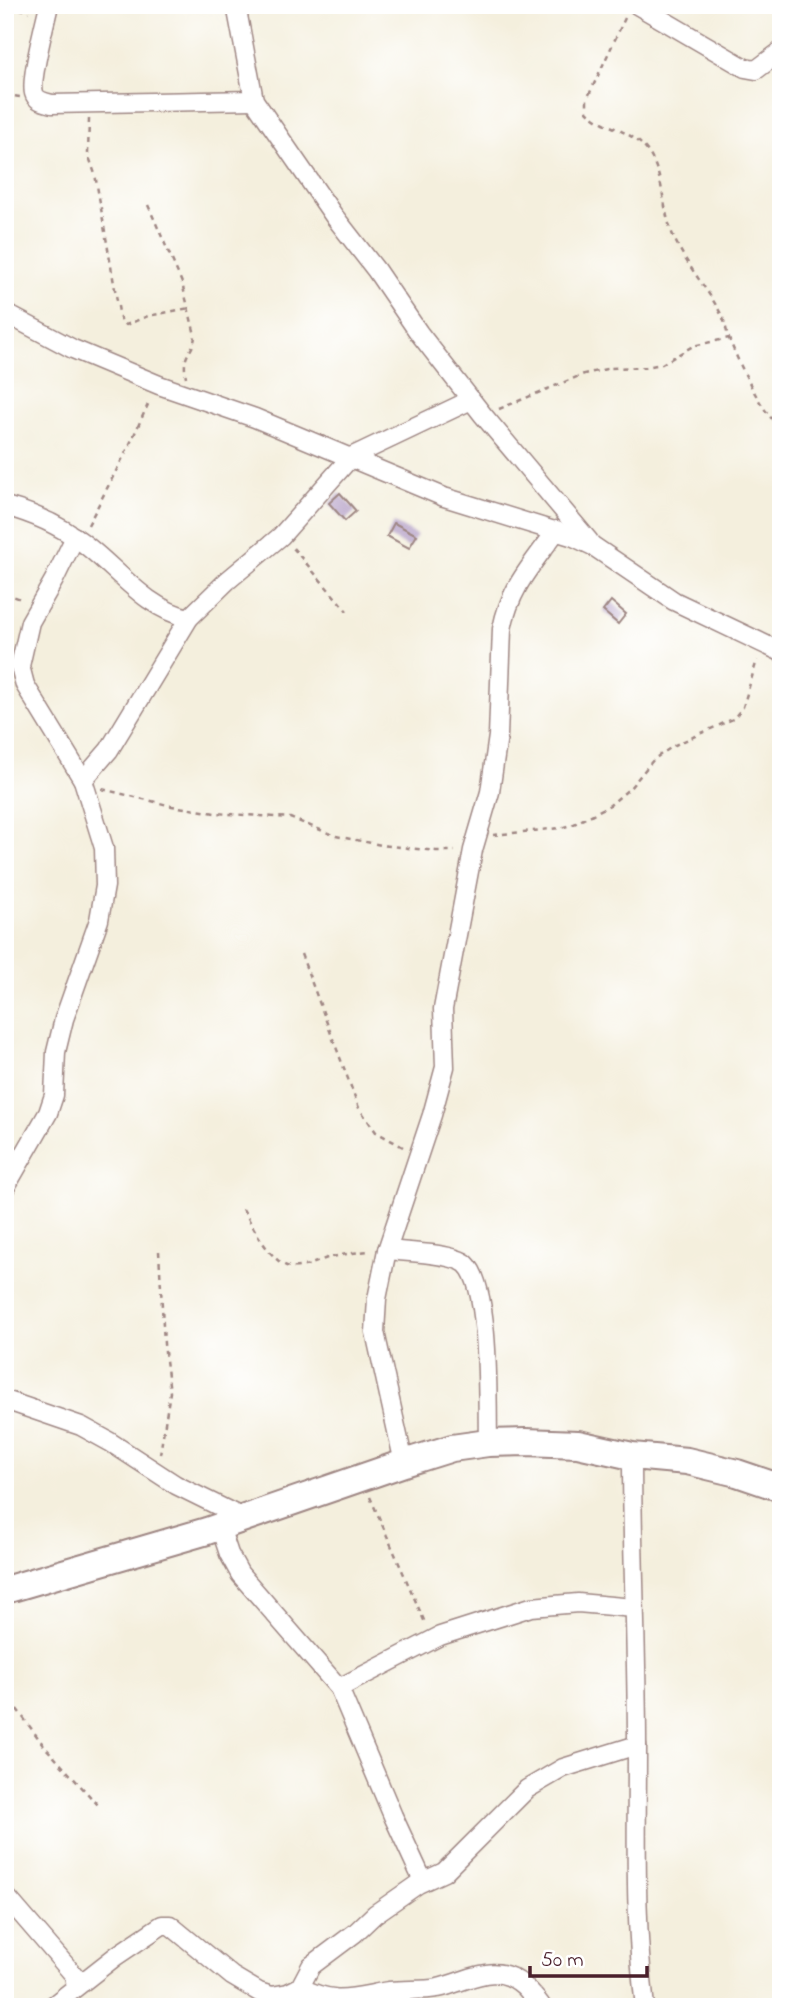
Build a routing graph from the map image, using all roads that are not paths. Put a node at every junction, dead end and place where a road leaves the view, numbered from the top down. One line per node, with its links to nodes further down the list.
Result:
1 (236, 5): 5 (street)
2 (632, 10): 4 (street)
3 (47, 11): 5 (street)
4 (781, 51)
5 (254, 100): 7 (street)
6 (5, 313): 8 (street)
7 (471, 400): 8 (street); 12 (street)
8 (351, 457): 10 (street); 13 (street)
9 (5, 506): 11 (street)
10 (557, 530): 12 (street); 17 (street)
11 (77, 539): 13 (street); 15 (street)
12 (593, 546): 14 (street)
13 (189, 618): 15 (street)
14 (781, 652)
15 (84, 782): 16 (street)
16 (5, 1188)
17 (387, 1250): 19 (street); 21 (street)
18 (5, 1400): 23 (street)
19 (488, 1443): 20 (street); 21 (street)
20 (632, 1456): 22 (street); 25 (street)
21 (404, 1462): 23 (street)
22 (781, 1488)
23 (232, 1522): 24 (street); 26 (street)
24 (5, 1590)
25 (634, 1608): 26 (street); 27 (street)
26 (339, 1688): 28 (street)
27 (637, 1745): 28 (street); 35 (street)
28 (423, 1881): 31 (street)
29 (5, 1895): 30 (street)
30 (76, 1986): 31 (street); 33 (street)
31 (300, 1987): 32 (street)
32 (329, 2003): 34 (street)
33 (51, 2007)
34 (542, 2007)
35 (645, 2007)

